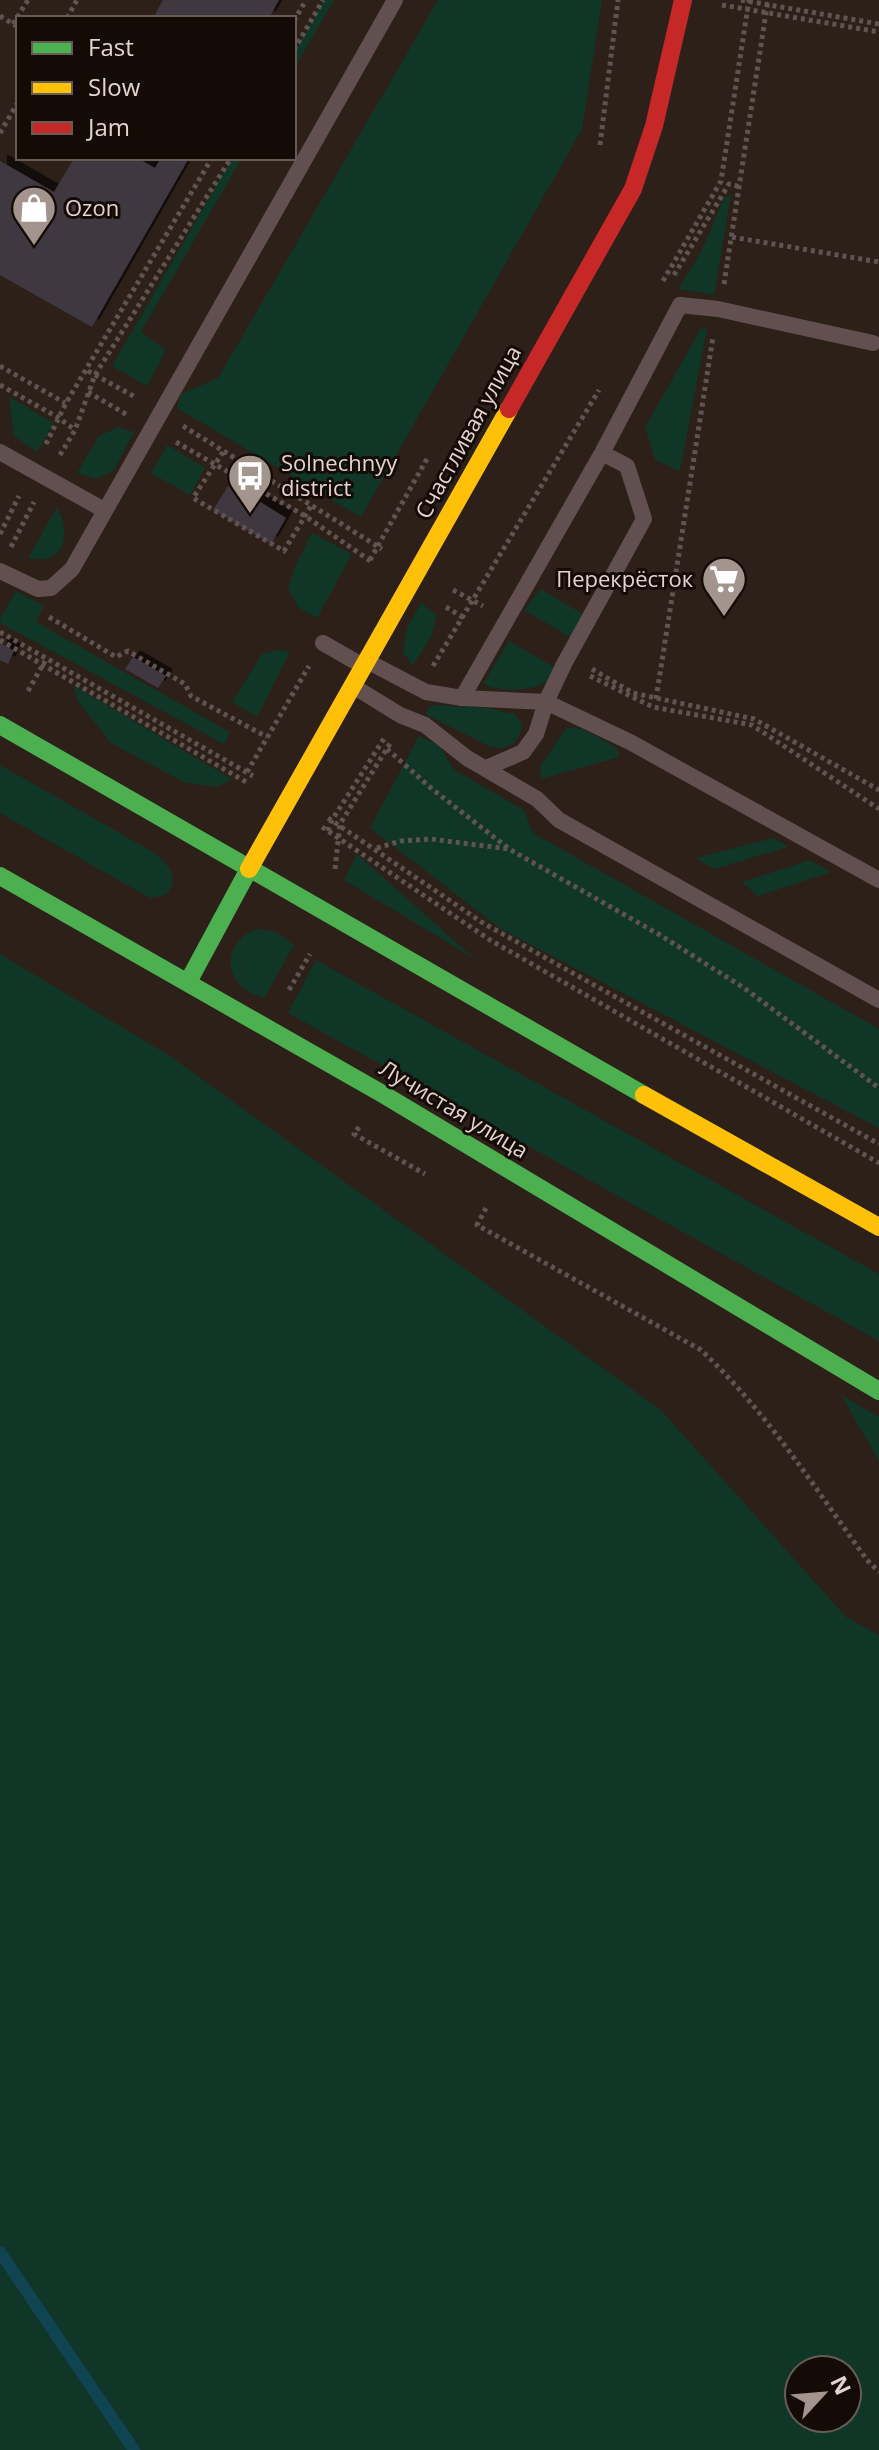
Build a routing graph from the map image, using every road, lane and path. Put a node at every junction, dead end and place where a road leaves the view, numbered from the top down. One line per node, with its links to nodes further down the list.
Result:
1 (306, 0): 12 (path)
2 (323, 0): 16 (path)
3 (395, 0): 33 (lane)
4 (618, 0): 19 (path)
5 (683, 0): 47 (main road, Счастливая улица)
6 (741, 0): 7 (path)
7 (749, 1): 9 (path); 10 (path)
8 (710, 2): 10 (path)
9 (768, 5): 10 (path); 13 (path); 15 (path); 22 (path)
10 (747, 9): 24 (path)
11 (0, 16): 14 (path)
12 (296, 18)
13 (879, 24)
14 (16, 26)
15 (879, 32)
16 (296, 47)
17 (16, 105): 18 (path)
18 (0, 133)
19 (598, 158)
20 (211, 160): 28 (path)
21 (230, 160): 29 (path)
22 (732, 237): 23 (path); 25 (path)
23 (879, 262)
24 (657, 291)
25 (718, 309): 26 (lane); 39 (lane); 61 (path)
26 (873, 343)
27 (0, 366): 32 (path)
28 (88, 371): 29 (path); 32 (path)
29 (95, 375): 33 (path); 35 (path)
30 (0, 385): 34 (path)
31 (601, 385): 49 (path)
32 (66, 403): 34 (path)
33 (160, 410): 38 (path); 42 (lane)
34 (59, 418): 35 (path); 40 (path)
35 (75, 430): 40 (path)
36 (433, 449): 44 (path)
37 (0, 452): 40 (lane)
38 (223, 452): 41 (path); 41 (path)
39 (602, 453): 50 (lane); 54 (lane)
40 (39, 474): 42 (lane); 43 (path); 46 (path)
41 (311, 506): 44 (path)
42 (104, 510): 48 (lane)
43 (0, 534)
44 (378, 545): 45 (path); 47 (path)
45 (370, 561)
46 (3, 563): 48 (lane)
47 (417, 572): 49 (path); 56 (main road, Счастливая улица)
48 (51, 588): 65 (path)
49 (473, 601): 50 (path); 58 (path)
50 (505, 618): 60 (lane)
51 (0, 632): 55 (path)
52 (0, 640): 55 (path)
53 (323, 643): 56 (lane); 65 (path)
54 (570, 655): 61 (path); 62 (lane)
55 (45, 660): 59 (path); 68 (path); 70 (path)
56 (366, 664): 57 (main road, Счастливая улица); 58 (lane)
57 (352, 686): 63 (lane); 70 (main road, Счастливая улица)
58 (418, 690): 60 (lane)
59 (26, 694)
60 (462, 698): 62 (lane)
61 (656, 699): 69 (path)
62 (546, 702): 67 (lane); 77 (lane)
63 (400, 715): 67 (lane); 71 (path)
64 (0, 725): 75 (main road)
65 (267, 737): 68 (path)
66 (387, 749): 74 (path)
67 (486, 768): 80 (lane)
68 (247, 772): 70 (path)
69 (879, 790)
70 (287, 801): 71 (path); 72 (path); 75 (main road, Счастливая улица)
71 (332, 820): 72 (path); 73 (path)
72 (328, 831): 85 (path)
73 (375, 849): 74 (path); 84 (path)
74 (509, 849): 82 (path)
75 (249, 869): 78 (main road); 79 (main road, Счастливая улица)
76 (0, 876): 79 (main road, Лучистая улица)
77 (879, 880)
78 (330, 914): 81 (path); 88 (main road)
79 (188, 982): 81 (main road, Лучистая улица)
80 (879, 1000)
81 (266, 1027): 89 (main road, Лучистая улица)
82 (879, 1088)
83 (362, 1123): 86 (path)
84 (879, 1144)
85 (879, 1163)
86 (434, 1179)
87 (473, 1201): 90 (path)
88 (879, 1227)
89 (879, 1391)
90 (879, 1572)

